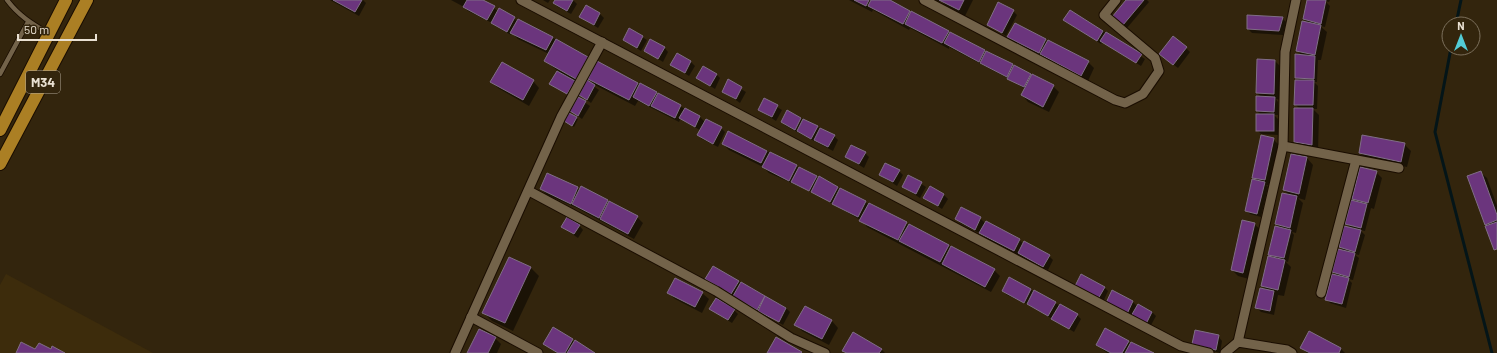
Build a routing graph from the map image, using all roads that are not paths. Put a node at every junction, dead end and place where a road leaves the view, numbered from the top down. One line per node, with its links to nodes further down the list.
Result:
1 (7, 0): 8 (lane)
2 (66, 0): 9 (main road, M34)
3 (86, 0): 15 (main road, M34)
4 (520, 0): 10 (street)
5 (924, 0): 6 (street)
6 (1116, 0)
7 (1296, 0): 13 (street)
8 (28, 22): 9 (lane); 11 (lane)
9 (48, 33): 12 (main road, M34)
10 (602, 42): 17 (street); 24 (street)
11 (0, 74)
12 (0, 130)
13 (1283, 146): 14 (street); 20 (street)
14 (1356, 160): 16 (street); 18 (street)
15 (0, 164)
16 (1399, 168)
17 (529, 191): 19 (street); 23 (street)
18 (1321, 293)
19 (471, 317): 21 (street); 22 (street)
20 (1238, 342): 25 (street); 26 (street)
21 (455, 353)
22 (538, 353)
23 (825, 353)
24 (1209, 353)
25 (1225, 353)
26 (1292, 353)

